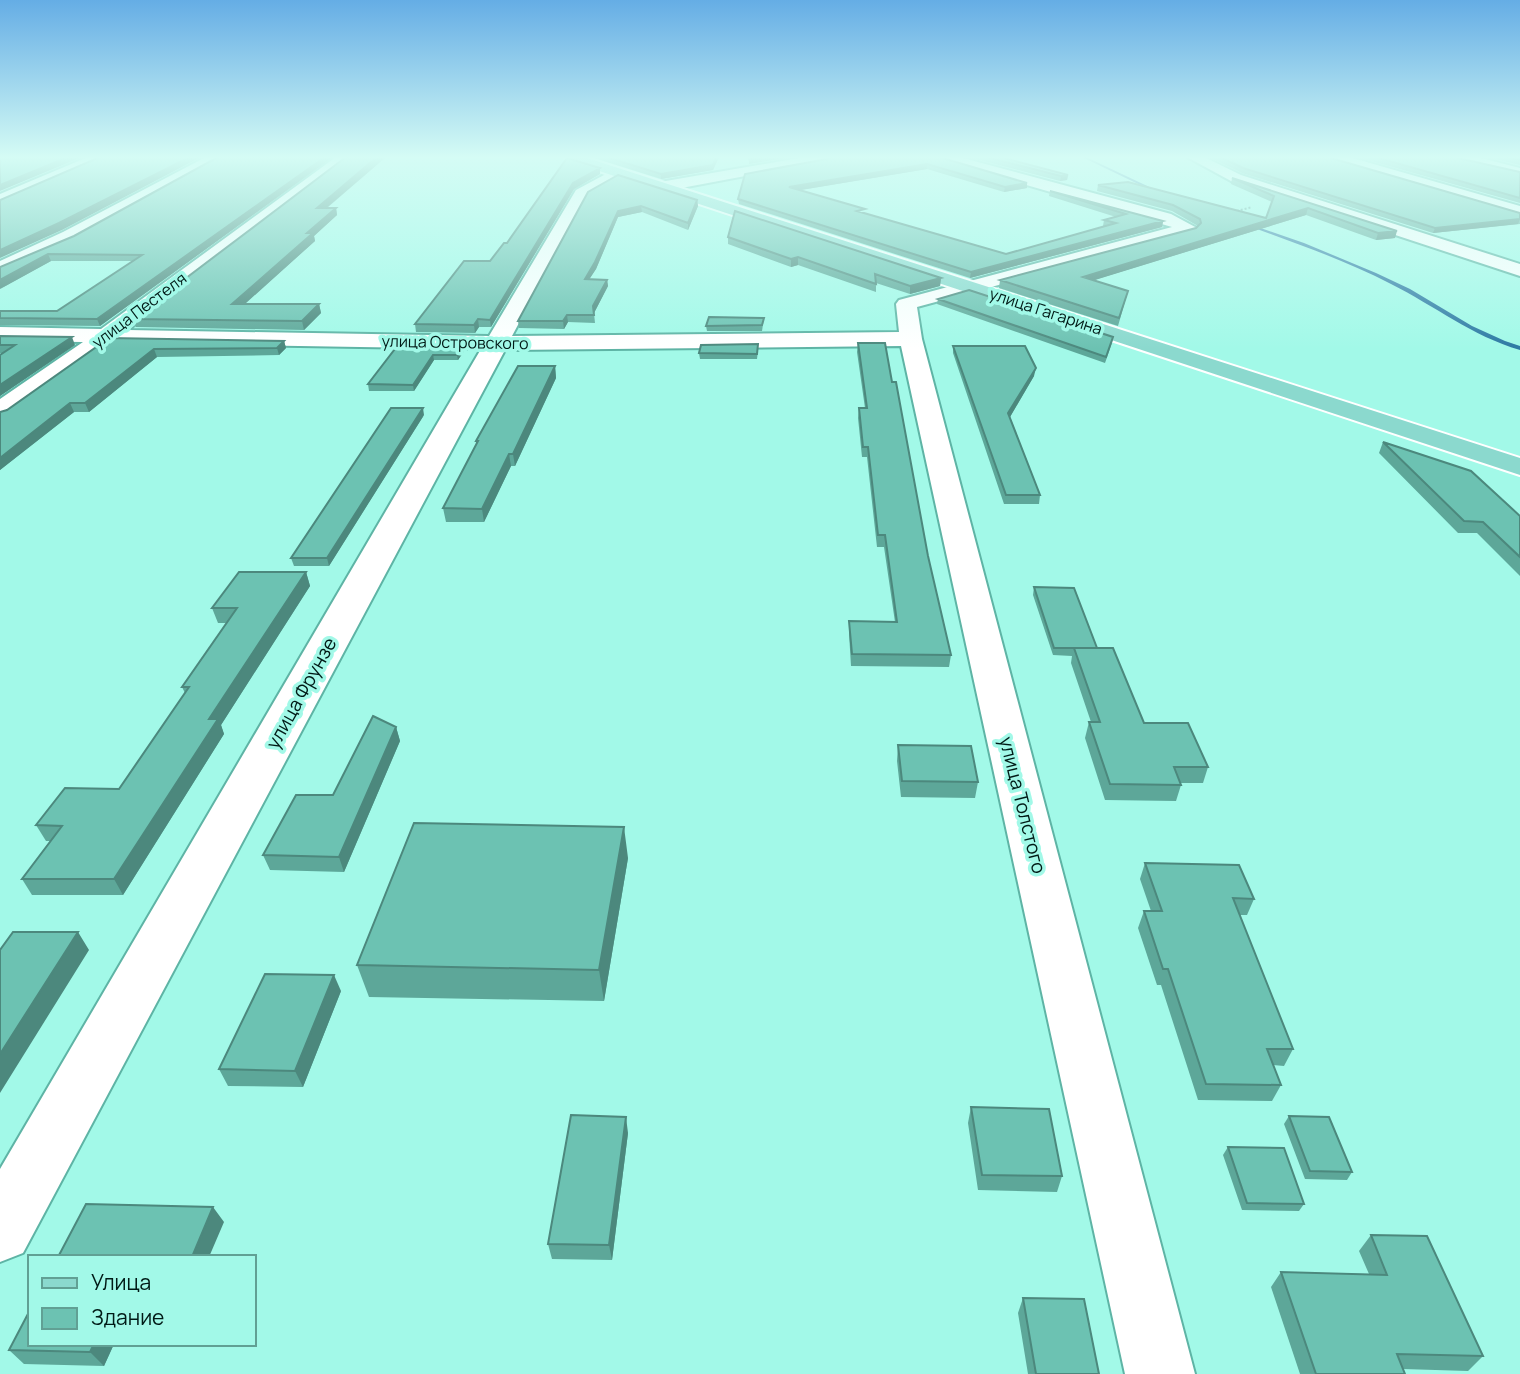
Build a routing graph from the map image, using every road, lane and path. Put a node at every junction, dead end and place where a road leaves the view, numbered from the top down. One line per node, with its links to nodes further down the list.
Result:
1 (97, 221): 9 (street)
2 (259, 221): 13 (street, улица Пестеля)
3 (565, 221): 15 (street, улица Фрунзе)
4 (767, 221): 11 (main road, улица Гагарина)
5 (1172, 221): 8 (street)
6 (1202, 221): 8 (path)
7 (1370, 221): 10 (street)
8 (1188, 228): 11 (street)
9 (0, 268)
10 (1520, 271)
11 (974, 287): 14 (street, улица Толстого); 17 (main road, улица Гагарина)
12 (0, 334): 13 (street, улица Островского)
13 (106, 336): 15 (street, улица Островского); 16 (street, улица Пестеля)
14 (911, 339): 15 (street, улица Островского); 19 (street, улица Толстого)
15 (497, 343): 18 (street, улица Фрунзе)
16 (0, 411)
17 (1520, 467)
18 (0, 1230)
19 (1160, 1374)

